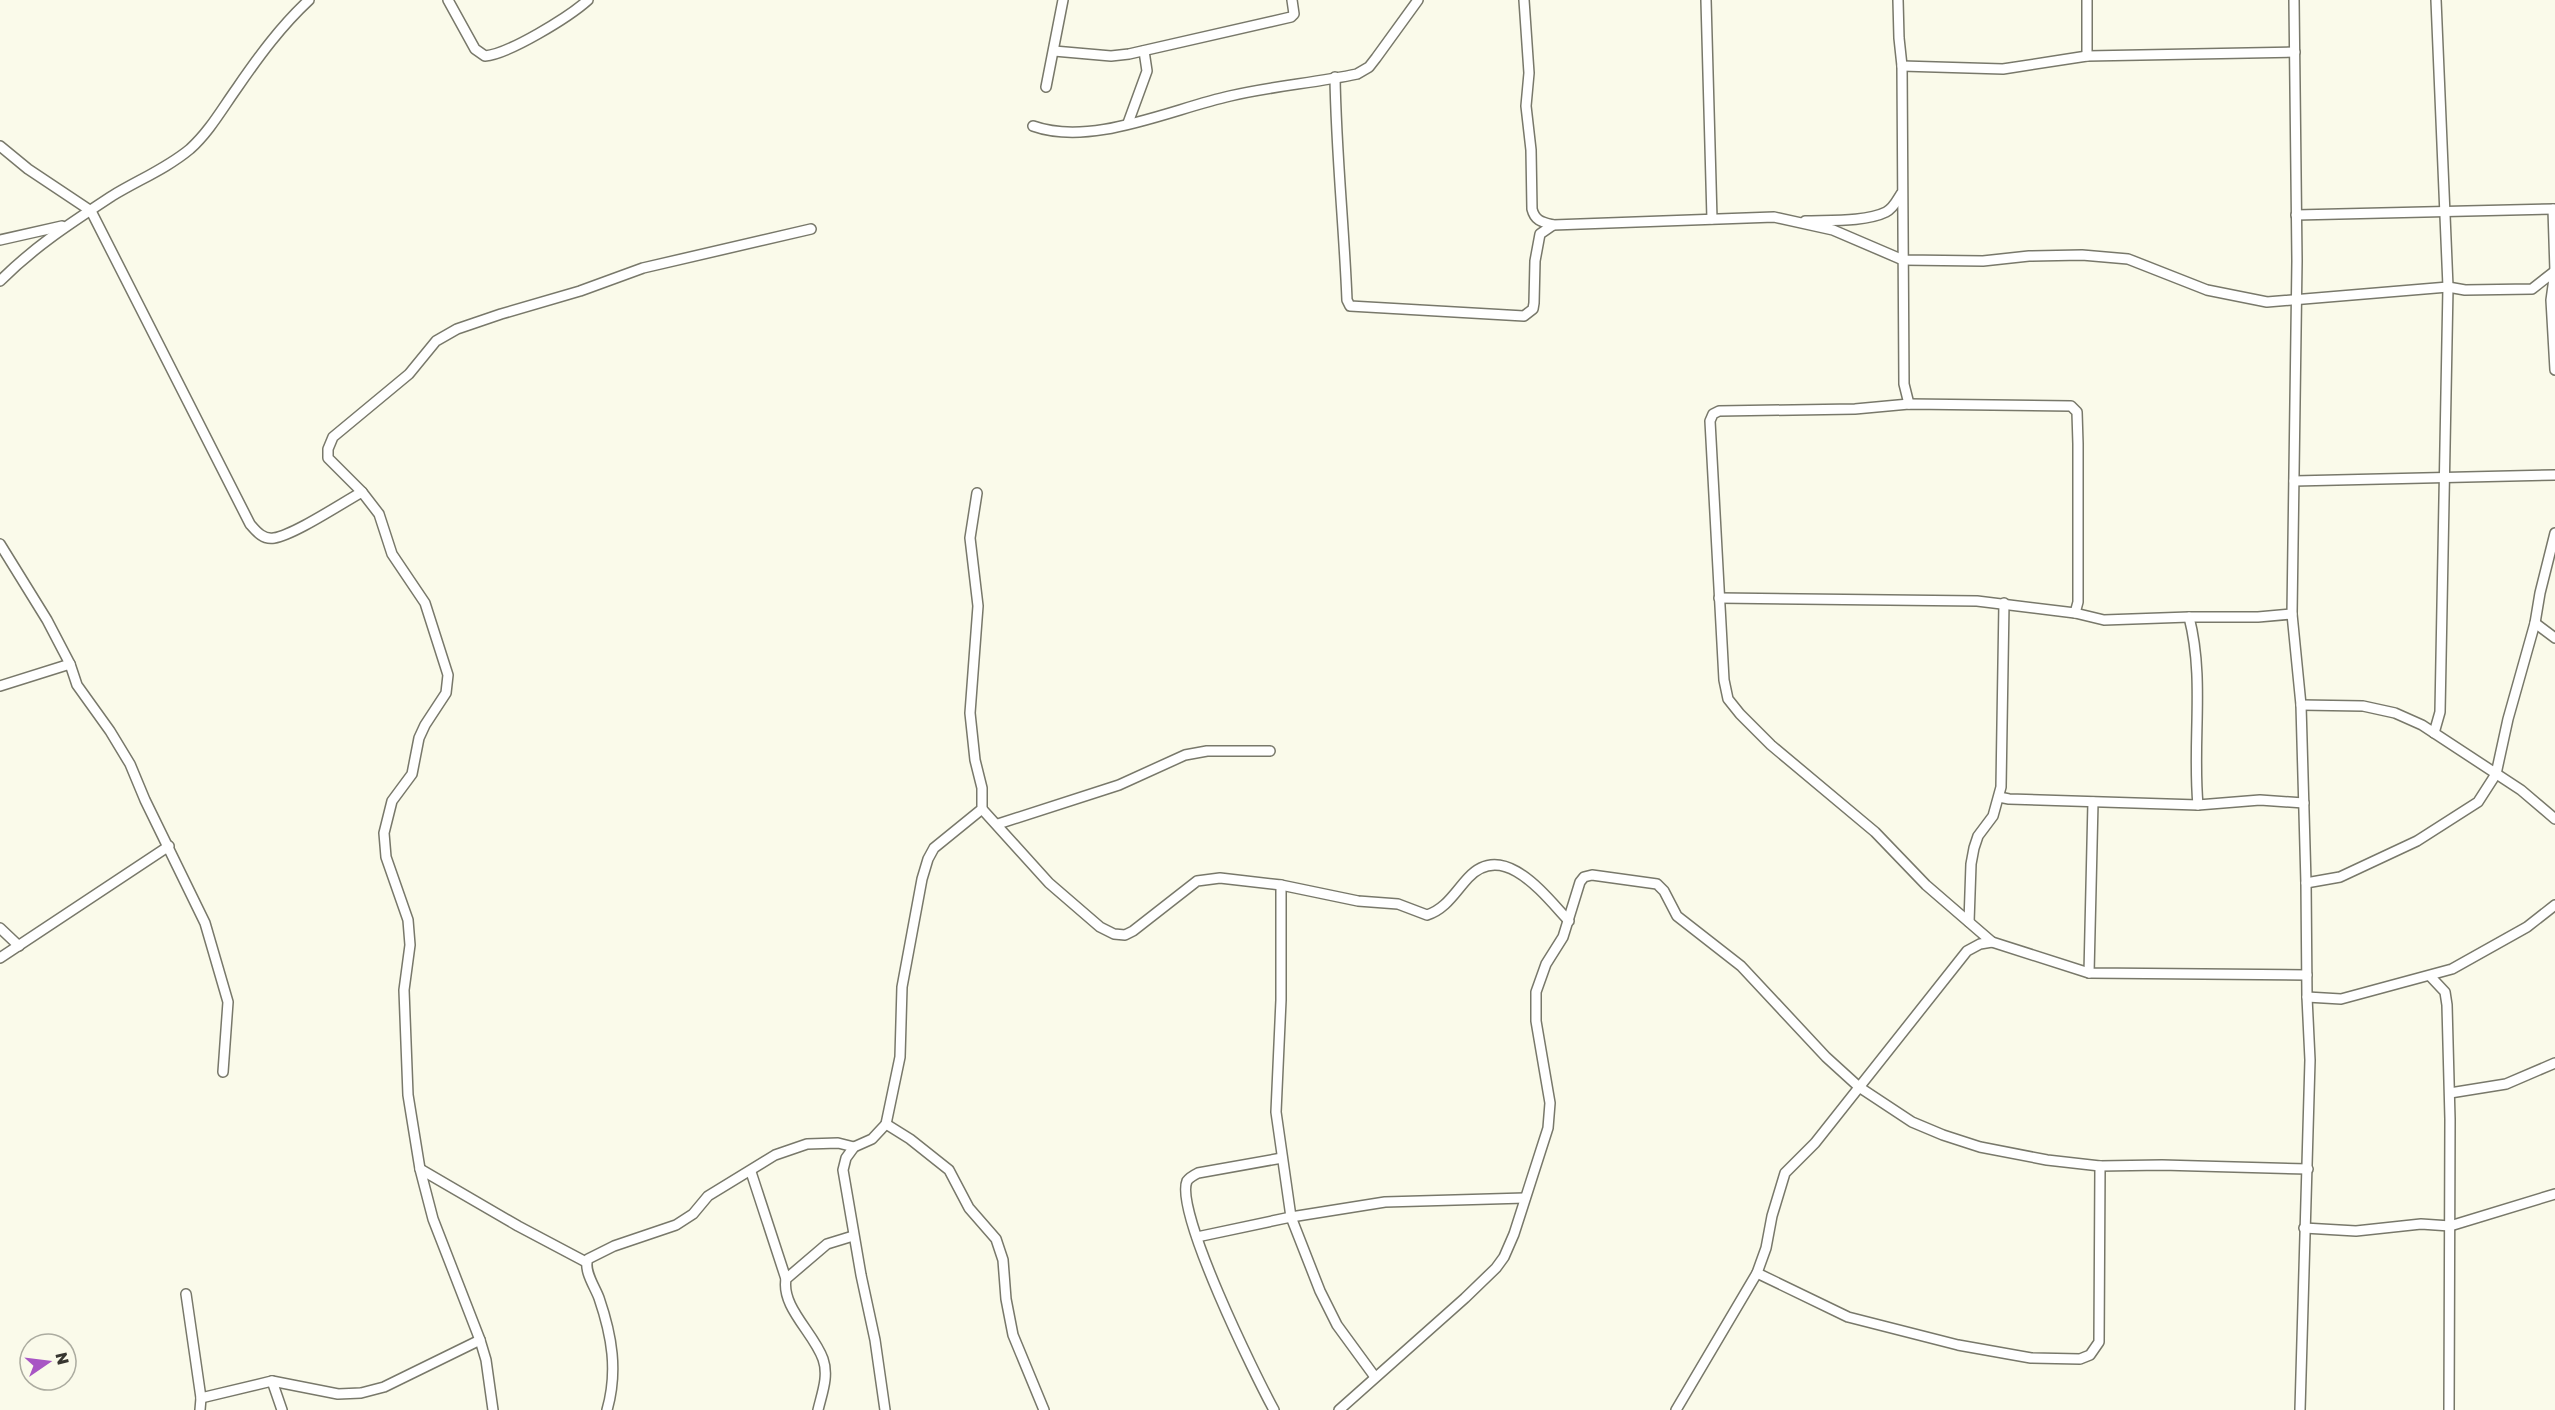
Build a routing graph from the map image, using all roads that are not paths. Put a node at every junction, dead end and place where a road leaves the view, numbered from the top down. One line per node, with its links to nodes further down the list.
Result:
1 (309, 0): 25 (street)
2 (448, 0): 3 (street)
3 (588, 0)
4 (1063, 0): 13 (street)
5 (1292, 0): 14 (street)
6 (1418, 0): 18 (street)
7 (1524, 0): 31 (street)
8 (1706, 0): 28 (street)
9 (1898, 0): 17 (street)
10 (2086, 0): 16 (street)
11 (2294, 0): 15 (street)
12 (2436, 0): 26 (street)
13 (1054, 51): 14 (street); 19 (street)
14 (1144, 51): 20 (street)
15 (2295, 52): 16 (street); 27 (street)
16 (2088, 57): 17 (street)
17 (1902, 66): 23 (street)
18 (1335, 77): 20 (street); 31 (street)
19 (1046, 87)
20 (1128, 123): 21 (street)
21 (1033, 126)
22 (0, 146): 25 (street)
23 (1901, 194): 29 (street); 34 (street)
24 (2554, 209): 26 (street); 35 (street)
25 (91, 211): 30 (street); 45 (street)
26 (2445, 211): 27 (street); 37 (street)
27 (2296, 215): 38 (street)
28 (1712, 219): 29 (street); 31 (street)
29 (1797, 222): 34 (street)
30 (67, 225): 33 (street); 36 (street)
31 (1553, 225)
32 (811, 229): 45 (street)
33 (0, 240)
34 (1903, 260): 38 (street); 41 (street)
35 (2555, 271): 37 (street); 39 (street)
36 (0, 281)
37 (2448, 287): 38 (street); 42 (street)
38 (2295, 299): 44 (street)
39 (2554, 344): 40 (street)
40 (2555, 370)
41 (1910, 404): 49 (street); 51 (street)
42 (2444, 476): 43 (street); 44 (street); 59 (street)
43 (2555, 476)
44 (2294, 480): 52 (street)
45 (362, 492): 91 (street)
46 (977, 493): 66 (street)
47 (2555, 533): 54 (street)
48 (0, 544): 56 (street)
49 (1719, 598): 50 (street); 74 (street)
50 (2004, 603): 51 (street); 62 (street)
51 (2075, 613): 53 (street)
52 (2292, 614): 53 (street); 58 (street)
53 (2189, 617): 65 (street)
54 (2535, 623): 55 (street); 61 (street)
55 (2555, 638)
56 (70, 664): 57 (street); 69 (street)
57 (0, 686)
58 (2301, 705): 59 (street); 64 (street)
59 (2434, 733): 61 (street)
60 (1270, 751): 68 (street)
61 (2496, 774): 67 (street); 70 (street)
62 (1999, 797): 63 (street); 74 (street)
63 (2093, 802): 65 (street); 79 (street)
64 (2304, 803): 65 (street); 70 (street)
65 (2198, 805)
66 (982, 809): 68 (street); 87 (street)
67 (2555, 819)
68 (998, 824): 71 (street)
69 (169, 846): 77 (street); 84 (street)
70 (2306, 883): 80 (street)
71 (1281, 885): 73 (street); 89 (street)
72 (2555, 905): 81 (street)
73 (1569, 921): 85 (street); 95 (street)
74 (1969, 922): 76 (street)
75 (0, 928): 77 (street)
76 (1992, 942): 79 (street); 85 (street)
77 (19, 946): 78 (street)
78 (0, 958)
79 (2089, 974): 80 (street)
80 (2307, 975): 82 (street)
81 (2430, 976): 82 (street); 86 (street)
82 (2307, 997): 92 (street)
83 (2555, 1063): 86 (street)
84 (223, 1072)
85 (1860, 1087): 90 (street); 102 (street)
86 (2450, 1093): 97 (street)
87 (885, 1124): 88 (street); 115 (street)
88 (854, 1147): 93 (street); 99 (street)
89 (1282, 1158): 96 (street); 100 (street)
90 (2100, 1166): 92 (street); 102 (street)
91 (420, 1169): 101 (street); 105 (street)
92 (2308, 1169): 98 (street)
93 (751, 1172): 101 (street); 103 (street)
94 (2555, 1194): 97 (street)
95 (1525, 1198): 96 (street); 106 (street)
96 (1291, 1217): 100 (street); 106 (street)
97 (2450, 1226): 98 (street); 120 (street)
98 (2304, 1228): 119 (street)
99 (854, 1236): 103 (street); 114 (street)
100 (1197, 1237): 116 (street)
101 (586, 1262): 112 (street)
102 (1757, 1273): 118 (street)
103 (786, 1279): 113 (street)
104 (186, 1294): 108 (street)
105 (480, 1340): 107 (street); 111 (street)
106 (1375, 1377): 117 (street)
107 (272, 1381): 108 (street); 110 (street)
108 (201, 1398): 109 (street)
109 (200, 1410)
110 (282, 1410)
111 (493, 1410)
112 (607, 1410)
113 (818, 1410)
114 (885, 1410)
115 (1044, 1410)
116 (1274, 1410)
117 (1339, 1410)
118 (1676, 1410)
119 (2300, 1410)
120 (2449, 1410)

